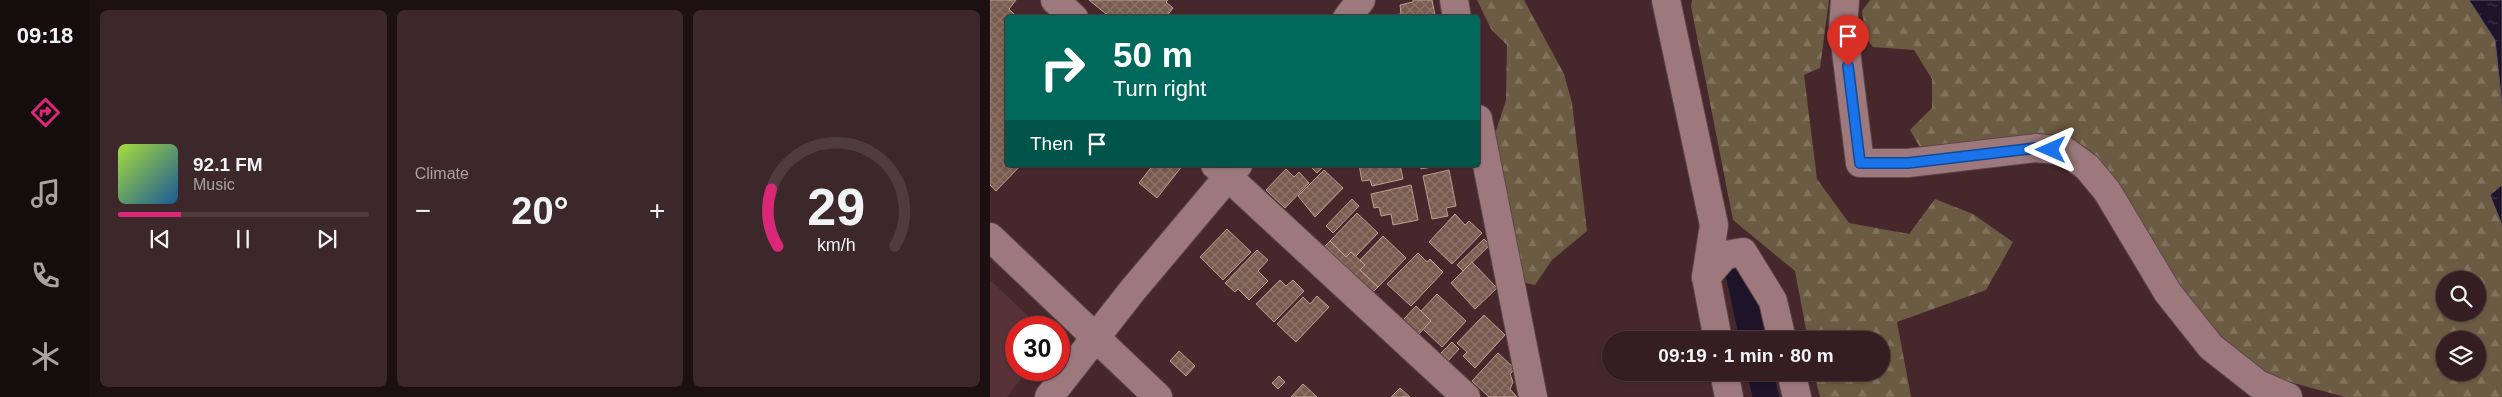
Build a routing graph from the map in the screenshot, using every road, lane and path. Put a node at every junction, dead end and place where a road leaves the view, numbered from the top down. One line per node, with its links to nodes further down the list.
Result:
1 (1361, 0): 5 (street)
2 (1454, 0): 6 (street)
3 (1666, 0): 10 (street)
4 (1845, 0): 22 (street)
5 (1349, 15)
6 (1456, 15)
7 (1480, 129): 19 (street)
8 (1227, 170): 13 (street); 18 (street)
9 (990, 237): 13 (street)
10 (1706, 277): 11 (street); 12 (street)
11 (1716, 331)
12 (1780, 331)
13 (1095, 338): 16 (street); 17 (street)
14 (1726, 381): 20 (street)
15 (1793, 381): 21 (street)
16 (1048, 397)
17 (1158, 397)
18 (1466, 397)
19 (1533, 397)
20 (1729, 397)
21 (1797, 397)
22 (2288, 397)

